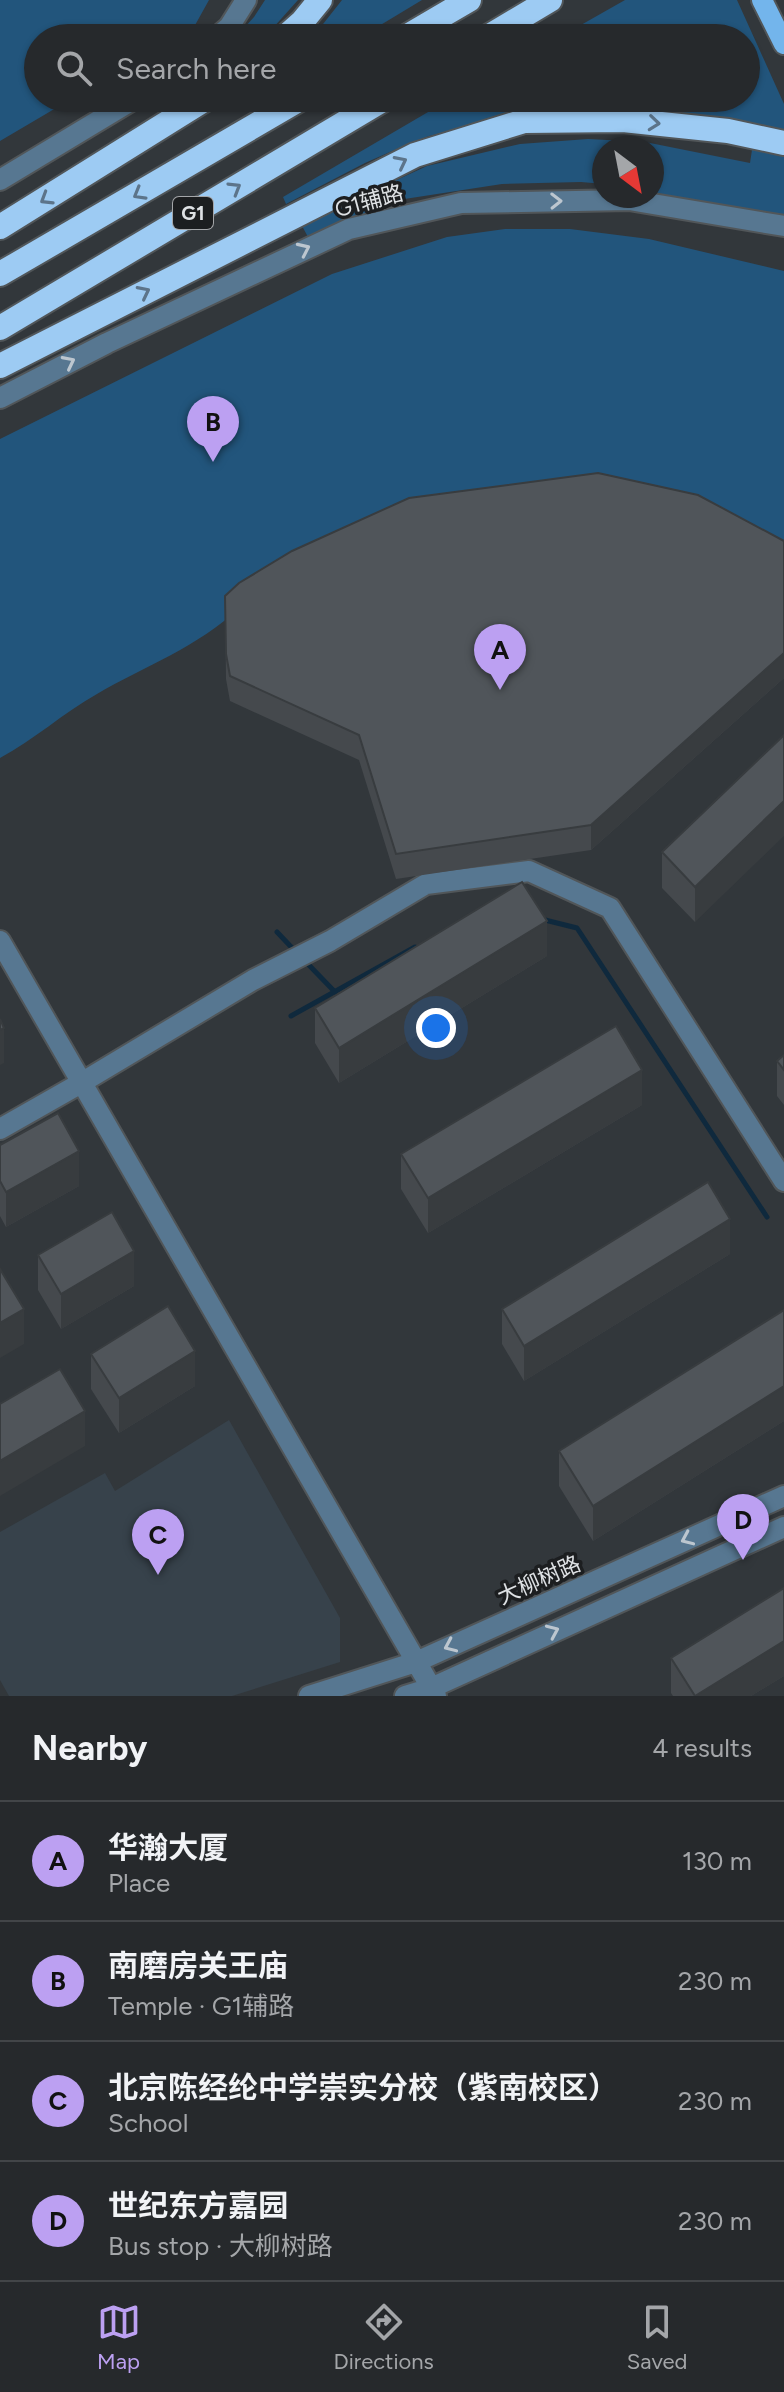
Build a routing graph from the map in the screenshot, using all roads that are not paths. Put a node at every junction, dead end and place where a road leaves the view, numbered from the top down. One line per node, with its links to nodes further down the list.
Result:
1 (246, 0): 6 (street)
2 (320, 0): 7 (highway)
3 (469, 0): 8 (highway)
4 (550, 0): 9 (highway)
5 (762, 0): 10 (main road)
6 (231, 24)
7 (300, 24)
8 (428, 24)
9 (510, 24)
10 (784, 44)
11 (113, 112): 16 (street)
12 (185, 112): 18 (highway, one-way to 18)
13 (278, 112): 19 (highway, G1, one-way to 19)
14 (363, 112): 20 (highway, G1, one-way to 14)
15 (784, 143): 21 (highway, one-way to 15)
16 (0, 180)
17 (784, 226): 22 (street, G1辅路, one-way to 17)
18 (0, 227)
19 (0, 274)
20 (0, 328)
21 (0, 366)
22 (0, 398)
23 (0, 941): 24 (street)
24 (81, 1083): 25 (street); 26 (street); 29 (street)
25 (0, 1129)
26 (784, 1181)
27 (784, 1496): 29 (street, 大柳树路, one-way to 29)
28 (784, 1527): 30 (street, one-way to 28)
29 (416, 1662): 30 (street); 31 (street, 大柳树路)
30 (434, 1692): 32 (street)
31 (309, 1696)
32 (405, 1696)

